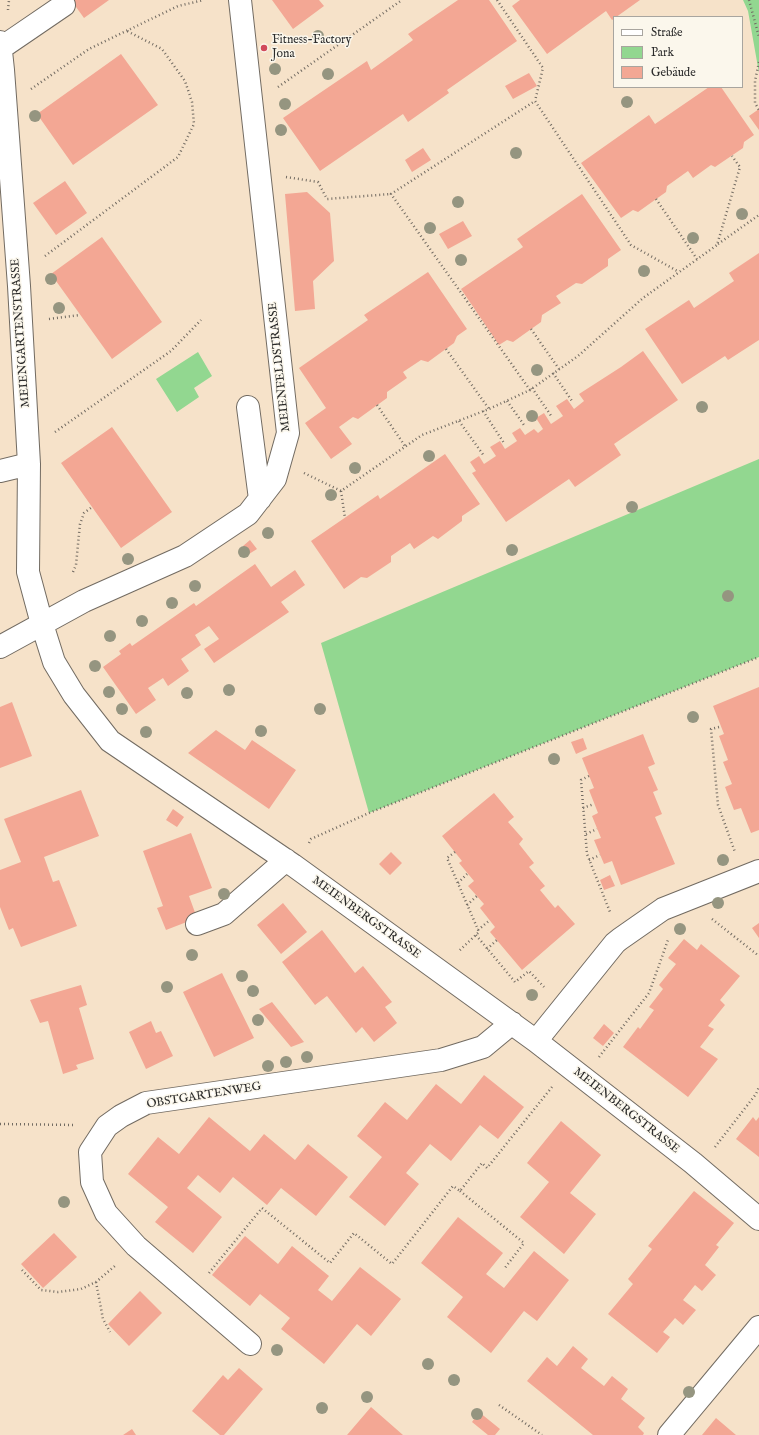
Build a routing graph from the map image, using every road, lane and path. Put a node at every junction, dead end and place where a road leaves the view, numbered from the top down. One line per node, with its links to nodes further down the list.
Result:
1 (204, 0): 7 (path)
2 (240, 0): 49 (street, MEIENFELDSTRASSE)
3 (402, 0): 11 (path)
4 (497, 0): 13 (path)
5 (749, 0): 8 (path)
6 (64, 5): 9 (street)
7 (127, 31): 12 (path); 21 (path)
8 (759, 37)
9 (0, 45): 45 (street, MEIENGARTENSTRASSE)
10 (759, 62): 14 (path)
11 (271, 91)
12 (28, 92)
13 (535, 101): 17 (path); 23 (path)
14 (759, 110)
15 (732, 156): 20 (path)
16 (285, 177): 17 (path)
17 (391, 194): 31 (path)
18 (656, 199): 22 (path)
19 (759, 215): 20 (path)
20 (717, 244): 22 (path)
21 (44, 256)
22 (697, 259): 23 (path)
23 (679, 272): 29 (path)
24 (80, 314): 25 (path)
25 (44, 319)
26 (201, 320): 41 (path)
27 (531, 329): 29 (path)
28 (446, 349): 36 (path)
29 (559, 369): 30 (path)
30 (553, 373): 31 (path); 33 (path)
31 (531, 389): 32 (path); 38 (path)
32 (507, 401): 36 (path); 40 (path)
33 (572, 401)
34 (377, 405): 43 (path)
35 (248, 407): 49 (street)
36 (489, 409): 37 (path)
37 (483, 411): 39 (path); 42 (path)
38 (552, 417)
39 (459, 421): 43 (path); 44 (path)
40 (524, 425)
41 (51, 434)
42 (504, 442)
43 (405, 446): 48 (path)
44 (484, 456)
45 (29, 464): 47 (street); 53 (street, MEIENGARTENSTRASSE)
46 (298, 470): 48 (path)
47 (0, 471)
48 (341, 491): 51 (path)
49 (260, 499): 53 (street, MEIENFELDSTRASSE)
50 (92, 507): 52 (path)
51 (345, 518)
52 (73, 572)
53 (42, 624): 54 (street); 65 (street, MEIENBERGSTRASSE)
54 (0, 647)
55 (759, 657): 65 (path)
56 (719, 727): 67 (path)
57 (589, 776): 59 (path)
58 (594, 804): 59 (path)
59 (583, 808): 61 (path)
60 (597, 829): 61 (path)
61 (586, 834): 64 (path)
62 (455, 852): 68 (path)
63 (600, 855): 64 (path)
64 (589, 860): 77 (path)
65 (290, 863): 74 (street); 83 (street, MEIENBERGSTRASSE)
66 (467, 874): 68 (path)
67 (752, 874): 70 (street)
68 (458, 883): 71 (path)
69 (478, 896): 71 (path)
70 (688, 900): 73 (street); 81 (path)
71 (467, 905): 75 (path)
72 (490, 920): 75 (path)
73 (646, 921): 77 (street); 85 (path)
74 (197, 924)
75 (478, 930): 76 (path)
76 (476, 935): 79 (path); 80 (path)
77 (620, 939): 82 (street)
78 (497, 940): 79 (path)
79 (487, 949): 82 (path)
80 (454, 956)
81 (759, 956)
82 (562, 1008): 84 (street)
83 (512, 1023): 84 (street, MEIENBERGSTRASSE); 89 (street, OBSTGARTENWEG)
84 (536, 1041): 86 (street, MEIENBERGSTRASSE)
85 (595, 1062)
86 (569, 1066): 91 (path); 92 (street, MEIENBERGSTRASSE)
87 (759, 1087): 90 (path)
88 (0, 1124): 89 (path)
89 (107, 1126): 93 (street, OBSTGARTENWEG)
90 (715, 1148)
91 (460, 1191): 94 (path); 97 (path)
92 (759, 1219)
93 (136, 1246): 96 (path); 97 (street, OBSTGARTENWEG)
94 (504, 1269)
95 (22, 1270): 96 (path)
96 (96, 1282): 99 (path)
97 (192, 1294): 100 (street, OBSTGARTENWEG)
98 (759, 1327): 103 (street)
99 (110, 1332)
100 (250, 1344)
101 (499, 1405): 102 (path)
102 (542, 1435)
103 (669, 1435)

